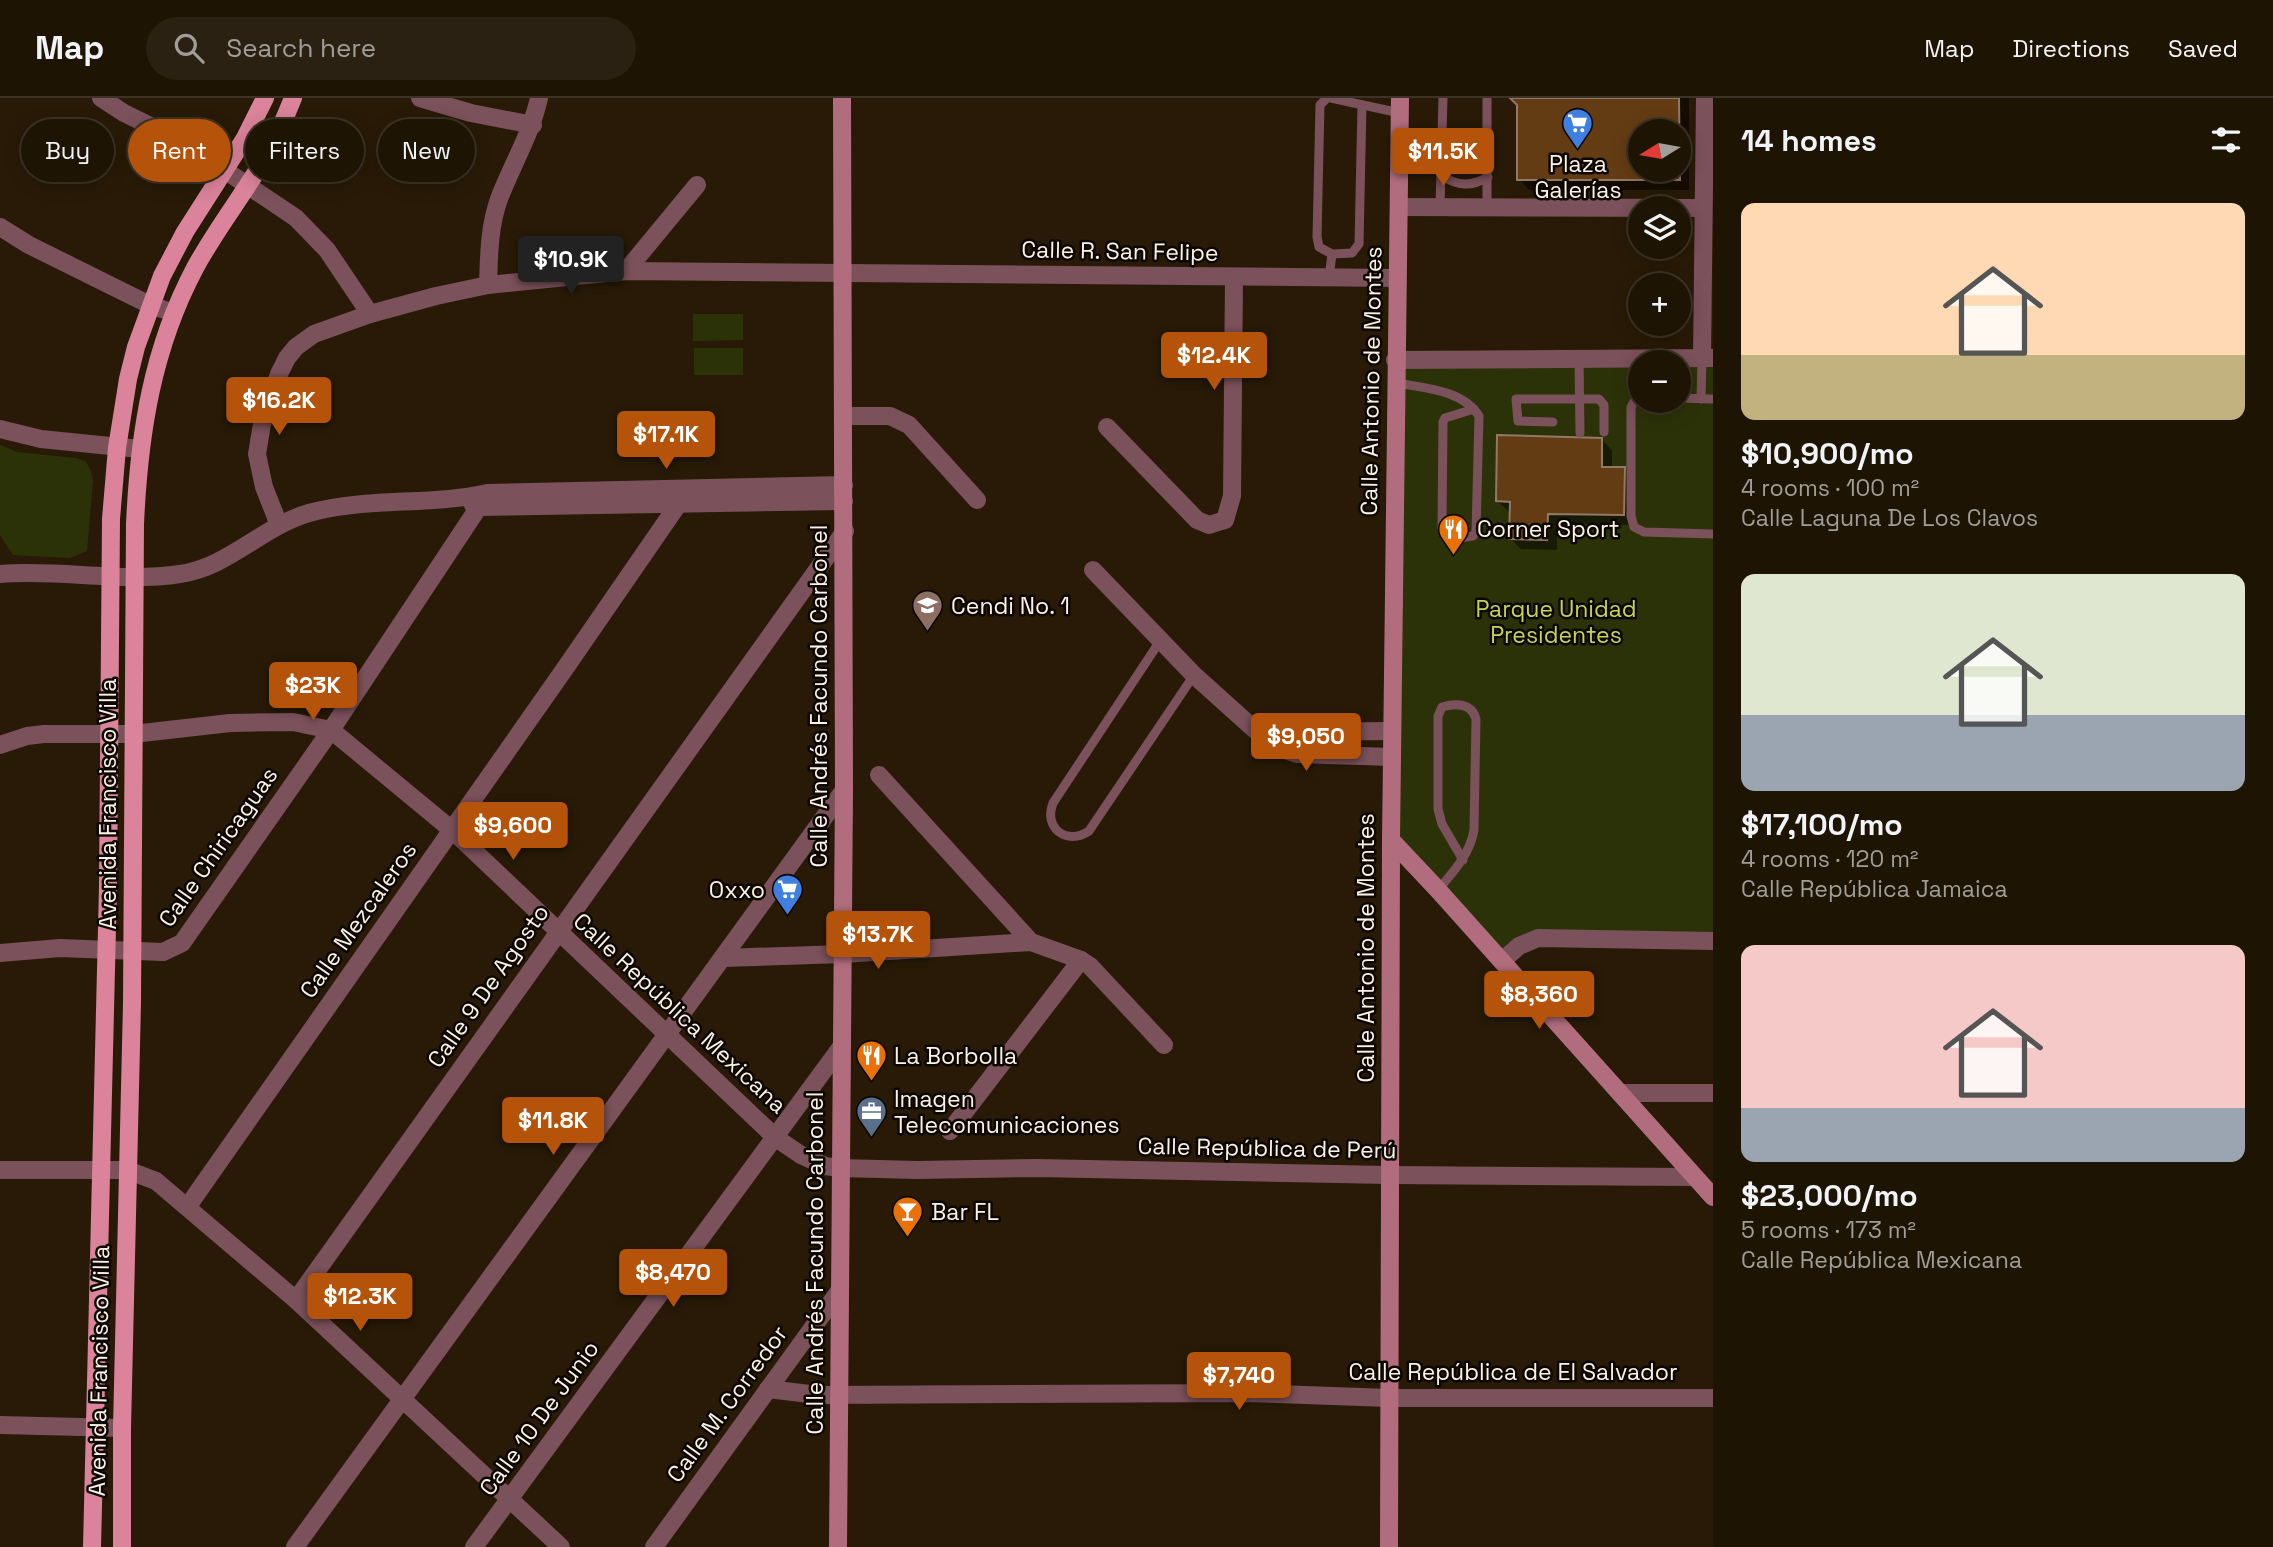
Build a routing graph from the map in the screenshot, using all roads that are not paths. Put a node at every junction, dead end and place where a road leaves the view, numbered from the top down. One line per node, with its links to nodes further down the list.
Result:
1 (100, 98): 13 (street)
2 (265, 98): 15 (main road, Avenida Francisco Villa)
3 (293, 98): 20 (main road, Avenida Francisco Villa)
4 (420, 98): 14 (street)
5 (540, 98): 14 (street)
6 (842, 98): 29 (main road, Calle Andrés Facundo Carbonel)
7 (1329, 98): 11 (lane); 27 (lane)
8 (1443, 98): 17 (lane)
9 (1487, 98): 18 (lane)
10 (1705, 98): 25 (street)
11 (1362, 105): 12 (lane); 27 (lane)
12 (1400, 106): 22 (main road, Calle Antonio de Montes)
13 (136, 119)
14 (533, 125): 33 (street)
15 (231, 161)
16 (231, 173): 20 (street)
17 (1442, 176): 18 (lane); 23 (lane)
18 (1488, 177): 24 (lane)
19 (218, 182): 34 (main road, Avenida Francisco Villa)
20 (248, 185): 35 (main road, Avenida Francisco Villa); 36 (street)
21 (697, 185): 28 (street)
22 (1399, 207): 23 (street); 32 (main road, Calle Antonio de Montes)
23 (1440, 207): 24 (street)
24 (1487, 207): 25 (street)
25 (1703, 208): 37 (street)
26 (0, 227): 34 (street)
27 (1332, 254): 31 (lane)
28 (626, 271): 29 (street, Calle R. San Felipe); 33 (street, Calle R. San Felipe)
29 (843, 272): 30 (street, Calle R. San Felipe); 47 (main road, Calle Andrés Facundo Carbonel)
30 (1234, 277): 31 (street, Calle R. San Felipe); 49 (street)
31 (1329, 278): 32 (street, Calle R. San Felipe)
32 (1396, 278): 39 (main road, Calle Antonio de Montes)
33 (488, 285): 36 (street, Calle R. San Felipe)
34 (150, 305): 35 (street); 53 (main road, Avenida Francisco Villa)
35 (174, 313): 54 (main road, Avenida Francisco Villa)
36 (370, 314): 59 (street, Calle R. San Felipe)
37 (1708, 358): 38 (street); 43 (lane)
38 (1579, 359): 39 (street); 41 (lane)
39 (1395, 360): 40 (main road, Calle Antonio de Montes)
40 (1395, 383): 45 (lane); 70 (main road, Calle Antonio de Montes)
41 (1579, 399): 48 (lane); 51 (lane); 52 (lane)
42 (1691, 399): 43 (lane)
43 (1702, 399): 44 (lane)
44 (1713, 399)
45 (1474, 409): 45 (lane)
46 (1631, 413): 61 (lane)
47 (844, 416): 55 (main road, Calle Andrés Facundo Carbonel); 58 (street)
48 (1553, 422)
49 (1107, 427)
50 (0, 429): 53 (street)
51 (1604, 432)
52 (1580, 433)
53 (117, 448): 54 (street); 64 (main road, Avenida Francisco Villa)
54 (140, 449): 65 (main road, Avenida Francisco Villa)
55 (844, 493): 56 (street); 60 (main road, Calle Andrés Facundo Carbonel)
56 (683, 497): 57 (street); 77 (street, Calle Mezcaleros)
57 (484, 500): 59 (street); 69 (street, Calle Chiricaguas)
58 (977, 500)
59 (279, 525): 65 (street)
60 (845, 531): 76 (main road, Calle Andrés Facundo Carbonel); 81 (street, Calle 9 De Agosto)
61 (1713, 534)
62 (1093, 570): 66 (street)
63 (0, 575): 64 (street)
64 (111, 576): 65 (street); 71 (main road, Avenida Francisco Villa)
65 (135, 577): 72 (main road, Avenida Francisco Villa)
66 (1160, 641): 67 (street); 67 (lane)
67 (1194, 675): 68 (street)
68 (1245, 723): 70 (street); 74 (street)
69 (331, 730): 72 (street, Calle República Mexicana); 77 (street, Calle República Mexicana); 85 (street, Calle Chiricaguas)
70 (1392, 731): 74 (main road, Calle Antonio de Montes)
71 (110, 733): 72 (street, Calle República Mexicana); 73 (street, Calle República Mexicana); 84 (main road, Avenida Francisco Villa)
72 (133, 734): 85 (main road, Avenida Francisco Villa)
73 (0, 745)
74 (1392, 757): 78 (main road, Calle Antonio de Montes)
75 (879, 775): 83 (street)
76 (844, 790): 87 (main road, Calle Andrés Facundo Carbonel); 88 (street)
77 (452, 830): 81 (street, Calle República Mexicana); 105 (street, Calle Mezcaleros)
78 (1391, 840): 80 (main road); 102 (main road, Calle Antonio de Montes)
79 (1462, 860): 79 (lane); 80 (lane)
80 (1438, 890): 90 (main road)
81 (557, 931): 91 (street, Calle República Mexicana); 107 (street, Calle 9 De Agosto)
82 (1713, 941): 90 (street)
83 (1031, 942): 87 (street); 89 (street)
84 (106, 949): 85 (street, Calle Chiricaguas); 86 (street, Calle Chiricaguas); 99 (main road, Avenida Francisco Villa)
85 (132, 951): 101 (main road, Avenida Francisco Villa)
86 (0, 953)
87 (842, 954): 88 (street); 93 (main road, Calle Andrés Facundo Carbonel)
88 (723, 958): 91 (street)
89 (1081, 960): 92 (street); 96 (street)
90 (1502, 961): 94 (main road)
91 (668, 1035): 97 (street, Calle República Mexicana); 110 (street)
92 (1164, 1045)
93 (841, 1047): 97 (street, Calle 10 De Junio); 98 (main road, Calle Andrés Facundo Carbonel)
94 (1620, 1093): 95 (street); 103 (main road)
95 (1713, 1093)
96 (950, 1131)
97 (776, 1138): 98 (street, Calle República Mexicana); 116 (street, Calle 10 De Junio)
98 (840, 1168): 102 (street, Calle República de Perú); 106 (main road, Calle Andrés Facundo Carbonel)
99 (102, 1169): 100 (street); 101 (street); 114 (main road, Avenida Francisco Villa)
100 (0, 1170)
101 (127, 1170): 105 (street); 115 (main road, Avenida Francisco Villa)
102 (1389, 1175): 103 (street, Calle República de Perú); 111 (main road, Calle Antonio de Montes)
103 (1694, 1177): 104 (main road)
104 (1713, 1197)
105 (188, 1206): 107 (street)
106 (840, 1290): 108 (street, Calle M. Corredor); 109 (main road, Calle Andrés Facundo Carbonel)
107 (296, 1300): 110 (street)
108 (768, 1389): 109 (street, Calle República de El Salvador); 122 (street, Calle M. Corredor)
109 (839, 1395): 111 (street, Calle República de El Salvador); 123 (main road, Calle Andrés Facundo Carbonel)
110 (403, 1398): 116 (street); 119 (street)
111 (1389, 1398): 112 (street, Calle República de El Salvador); 124 (main road, Calle Antonio de Montes)
112 (1713, 1398)
113 (0, 1425): 114 (street)
114 (95, 1427): 115 (street); 117 (main road, Avenida Francisco Villa)
115 (122, 1428): 118 (main road, Avenida Francisco Villa)
116 (511, 1499): 120 (street, Calle 10 De Junio); 121 (street)
117 (92, 1547)
118 (122, 1547)
119 (295, 1547)
120 (474, 1547)
121 (561, 1547)
122 (654, 1547)
123 (838, 1547)
124 (1389, 1547)

